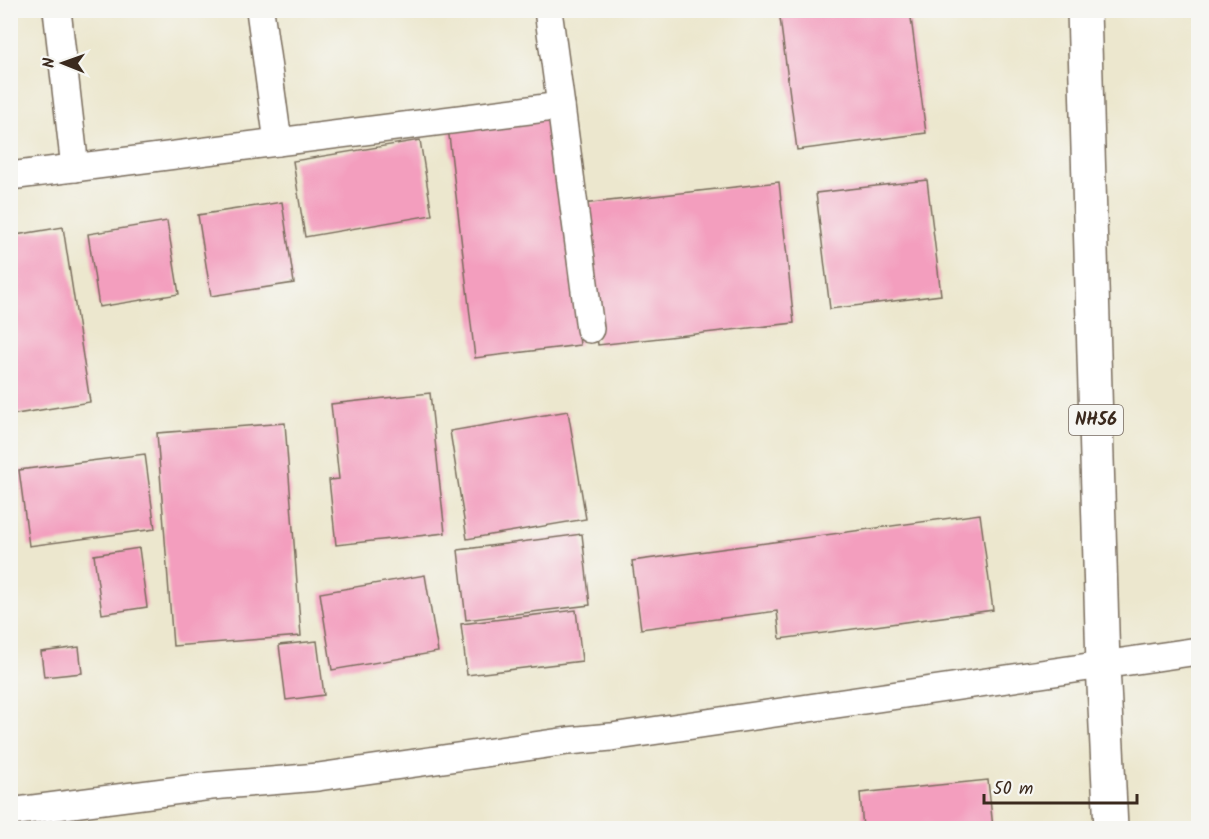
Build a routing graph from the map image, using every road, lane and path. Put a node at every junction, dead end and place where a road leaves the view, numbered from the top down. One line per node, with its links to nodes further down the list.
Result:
1 (57, 10): 7 (street)
2 (260, 10): 6 (street)
3 (548, 10): 5 (street)
4 (1084, 10): 11 (highway, NH56)
5 (561, 106): 6 (street); 9 (street)
6 (278, 142): 7 (street)
7 (75, 168): 8 (street)
8 (10, 176)
9 (590, 329)
10 (1198, 651): 11 (street)
11 (1103, 665): 12 (street); 13 (highway, NH56)
12 (10, 812)
13 (1111, 828)

